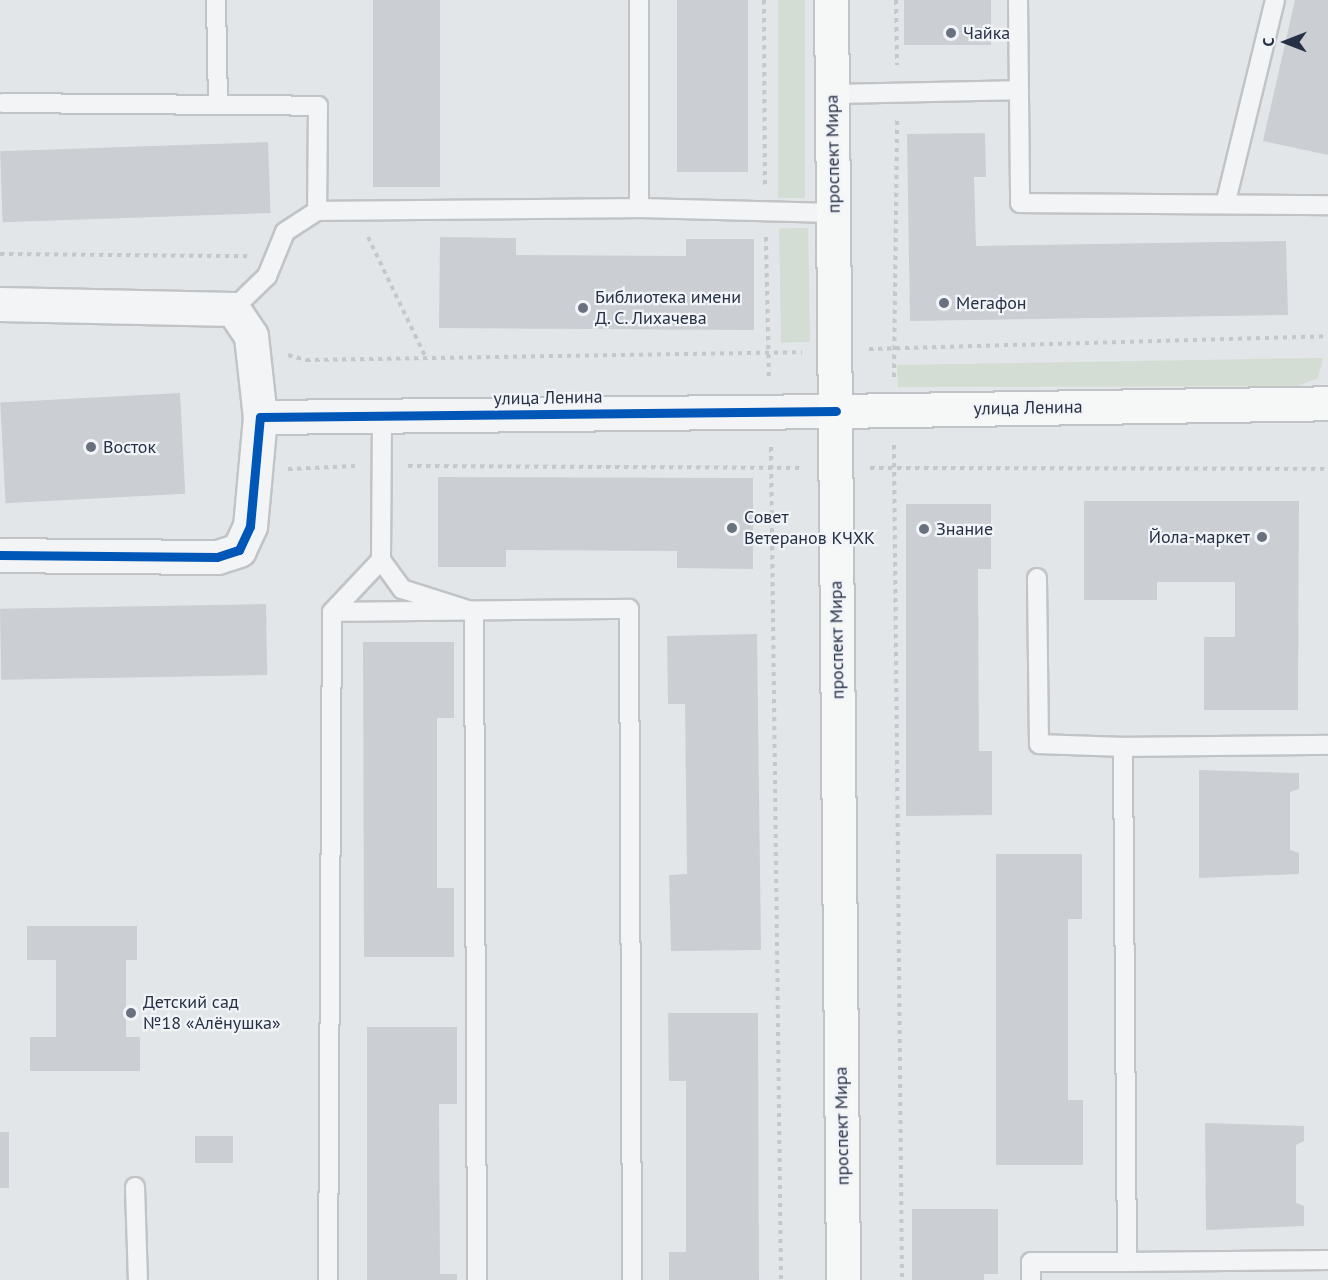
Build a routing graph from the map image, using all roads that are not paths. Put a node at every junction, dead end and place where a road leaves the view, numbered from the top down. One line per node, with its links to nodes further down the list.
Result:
1 (216, 0): 9 (lane)
2 (639, 0): 12 (lane)
3 (831, 0): 7 (main road, проспект Мира)
4 (1018, 0): 6 (lane)
5 (1275, 0): 10 (lane)
6 (1018, 90): 7 (lane); 10 (lane)
7 (832, 94): 14 (main road, проспект Мира)
8 (3, 103): 9 (lane)
9 (218, 105): 13 (lane)
10 (1227, 201): 11 (lane)
11 (1328, 205)
12 (639, 208): 13 (lane); 14 (lane)
13 (317, 211): 16 (lane)
14 (834, 213): 18 (main road, проспект Мира)
15 (0, 304): 16 (street)
16 (233, 309): 19 (street)
17 (1328, 403): 18 (main road, улица Ленина)
18 (836, 411): 20 (street, улица Ленина); 35 (main road, проспект Мира)
19 (260, 417): 20 (street, улица Ленина); 21 (street)
20 (382, 417): 22 (lane)
21 (0, 555)
22 (381, 560): 24 (lane); 25 (lane)
23 (1037, 578): 27 (lane)
24 (332, 612): 25 (lane); 32 (lane)
25 (474, 612): 33 (lane); 34 (lane)
26 (1328, 745): 27 (lane)
27 (1123, 747): 30 (lane)
28 (135, 1187): 31 (lane)
29 (1328, 1260): 30 (lane)
30 (1127, 1262): 36 (lane)
31 (138, 1280)
32 (328, 1280)
33 (477, 1280)
34 (632, 1280)
35 (843, 1280)
36 (1031, 1280)

